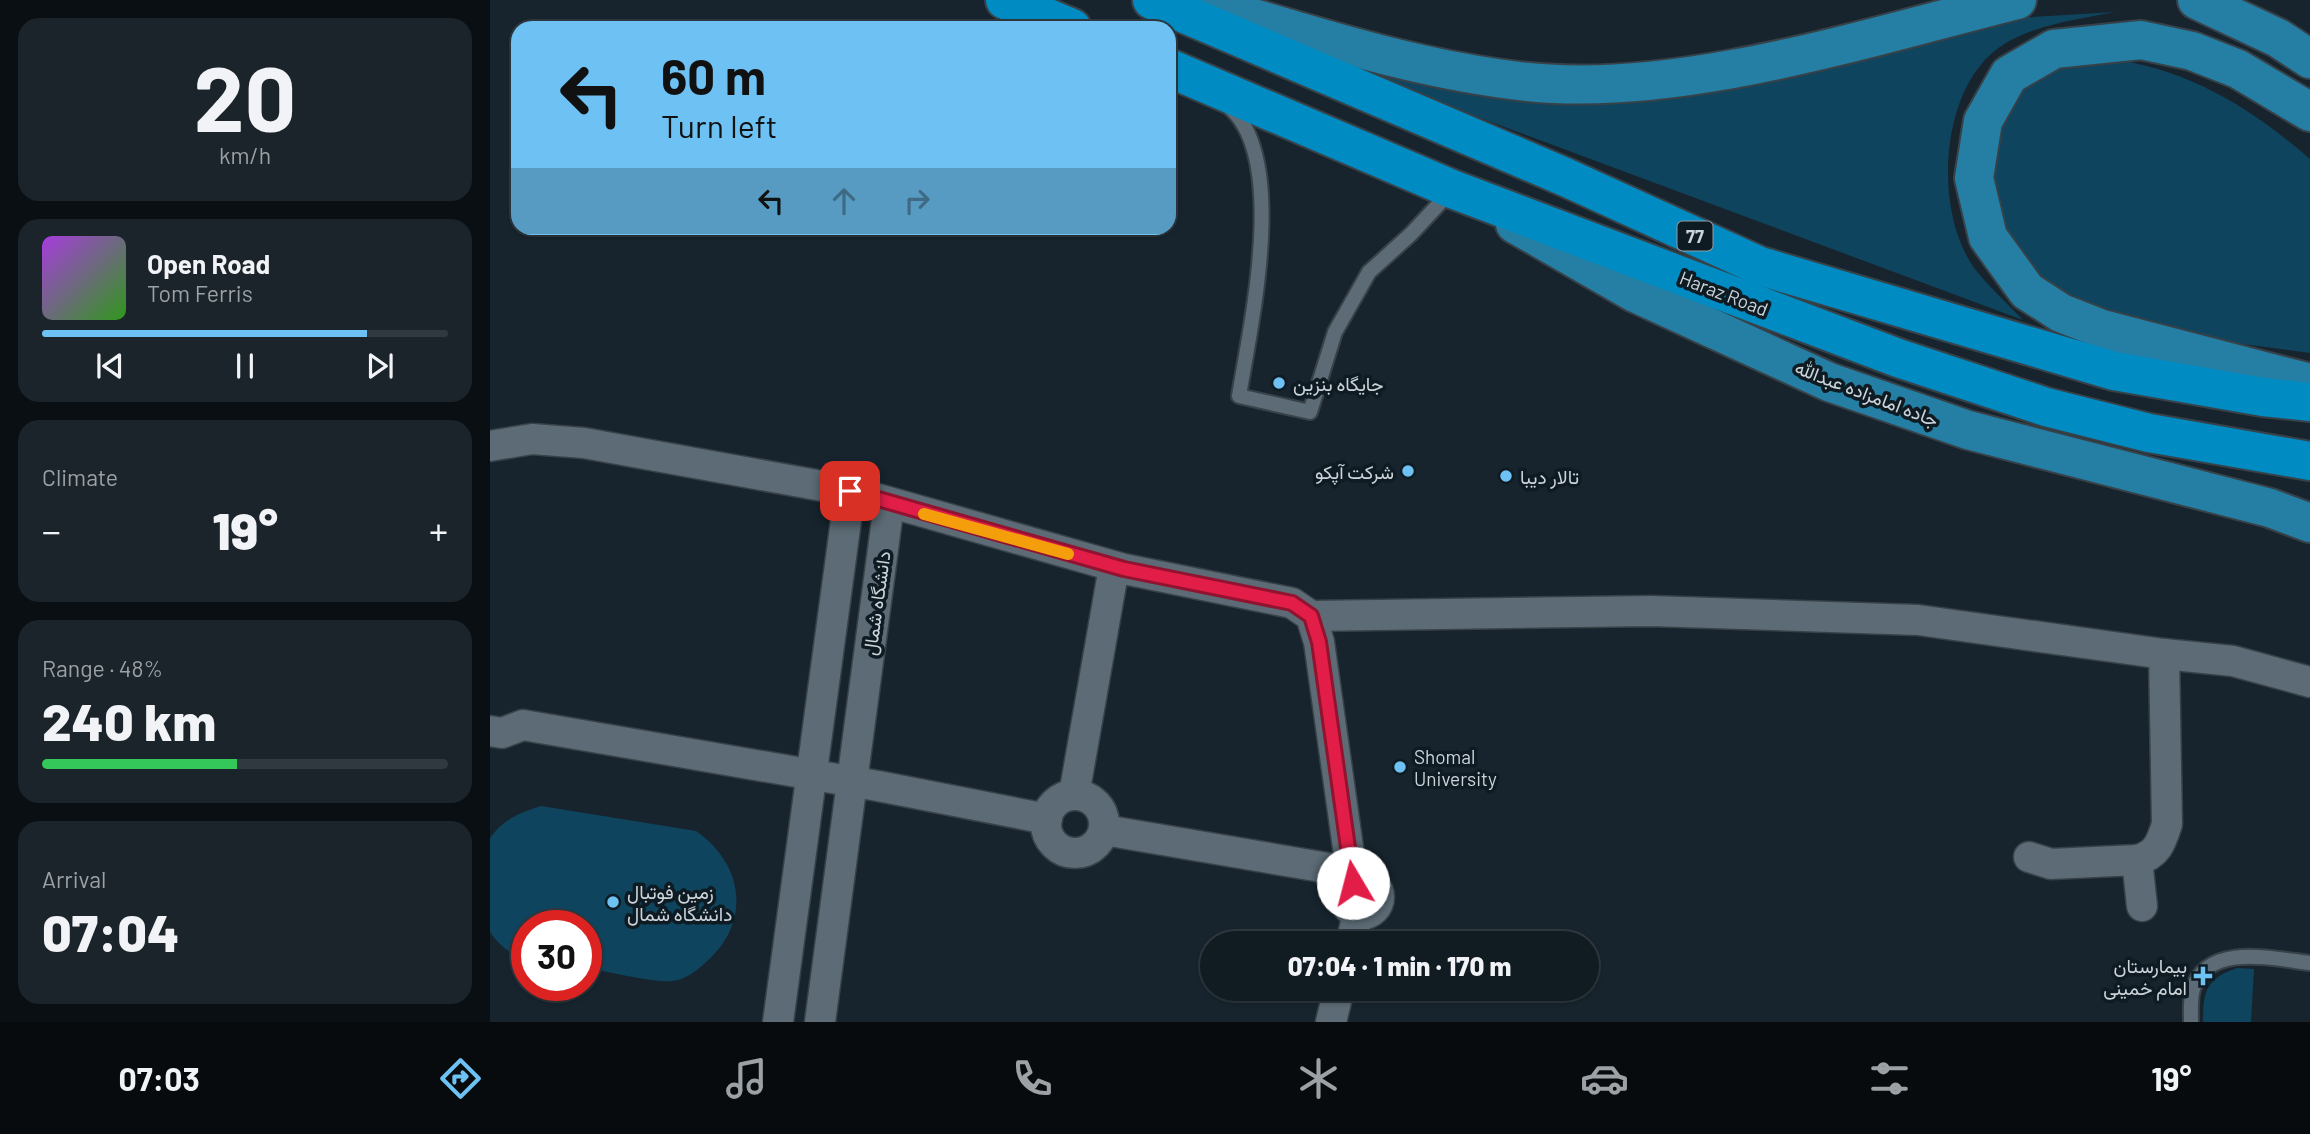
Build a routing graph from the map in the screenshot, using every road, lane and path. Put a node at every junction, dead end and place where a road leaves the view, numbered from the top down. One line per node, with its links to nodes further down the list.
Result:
1 (1005, 0): 6 (highway)
2 (1152, 0): 12 (highway, Haraz Road / 77)
3 (1193, 0): 4 (main road)
4 (2017, 0)
5 (2197, 0): 7 (main road)
6 (1055, 21)
7 (2310, 59)
8 (1184, 75): 10 (highway, Haraz Road / 77); 10 (lane)
9 (2310, 112): 11 (main road)
10 (1452, 188): 14 (highway, Haraz Road / 77); 17 (main road, جاده امامزاده عبدالله)
11 (2310, 383)
12 (2310, 402)
13 (490, 446): 15 (street)
14 (2310, 461)
15 (850, 491): 16 (street); 23 (street)
16 (889, 504): 18 (street); 24 (street, دانشگاه شمال)
17 (2310, 523)
18 (1114, 567): 19 (street); 25 (street)
19 (1311, 616): 20 (street); 30 (street)
20 (2164, 654): 21 (street); 29 (street)
21 (2310, 682)
22 (490, 731): 23 (street)
23 (812, 774): 24 (street); 35 (street)
24 (852, 781): 26 (street); 36 (street, دانشگاه شمال)
25 (1074, 795): 26 (street); 27 (street)
26 (1047, 819): 27 (street)
27 (1104, 830): 30 (street)
28 (2029, 857): 29 (street)
29 (2137, 860): 31 (street)
30 (1352, 877): 32 (street)
31 (2142, 906)
32 (1354, 931)
33 (2310, 963): 38 (lane)
34 (1336, 1001): 37 (street)
35 (778, 1022)
36 (820, 1022)
37 (1331, 1022)
38 (2191, 1022)

